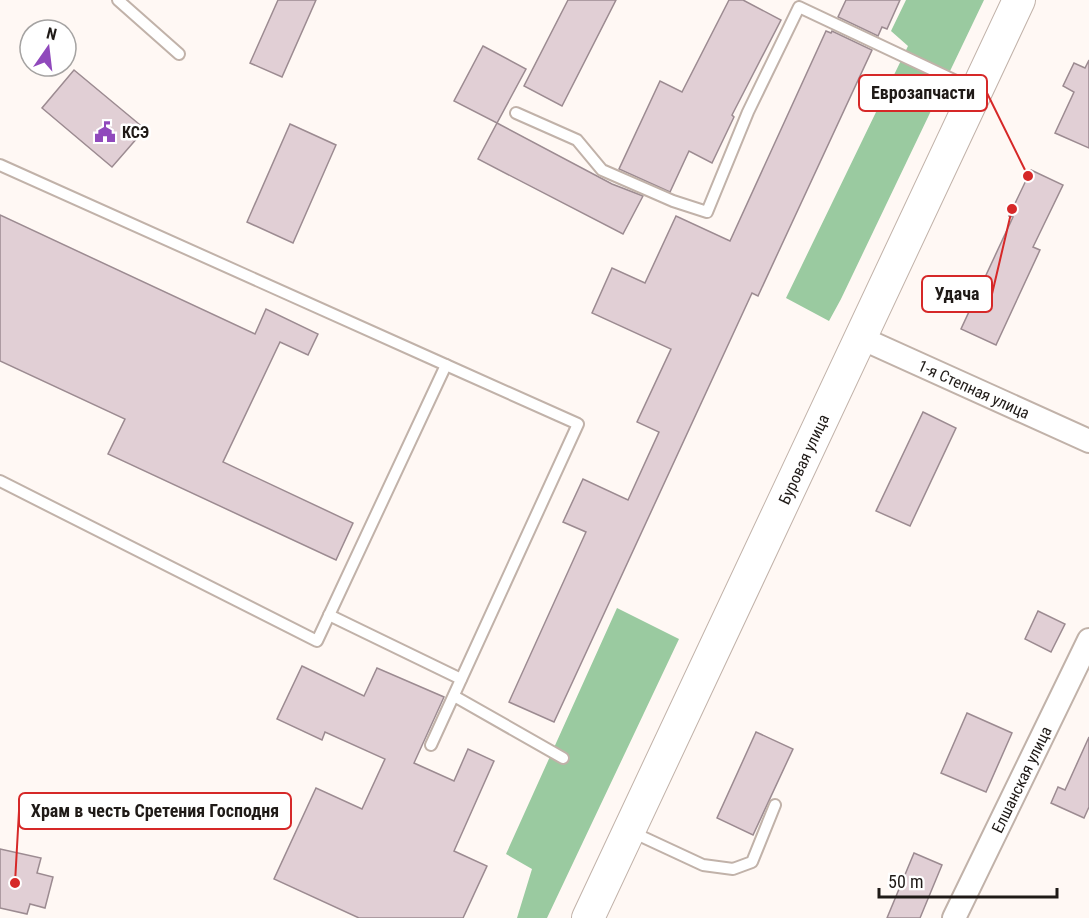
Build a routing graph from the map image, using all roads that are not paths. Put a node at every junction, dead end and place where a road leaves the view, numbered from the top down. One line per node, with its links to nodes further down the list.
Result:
1 (118, 0): 3 (lane)
2 (1019, 0): 4 (main road, Буровая улица)
3 (179, 54)
4 (976, 91): 5 (lane); 7 (main road, Буровая улица)
5 (516, 113)
6 (0, 165): 8 (lane)
7 (861, 338): 9 (street, 1-я Степная улица); 18 (main road, Буровая улица)
8 (446, 366): 11 (lane); 13 (lane)
9 (1089, 441)
10 (0, 481): 11 (lane)
11 (329, 615): 13 (lane)
12 (1089, 640): 20 (street, Елшанская улица)
13 (461, 679): 14 (lane)
14 (454, 696): 15 (lane); 16 (lane)
15 (431, 746)
16 (563, 758)
17 (775, 805): 18 (lane)
18 (629, 831): 19 (main road, Буровая улица)
19 (588, 918)
20 (954, 918)

